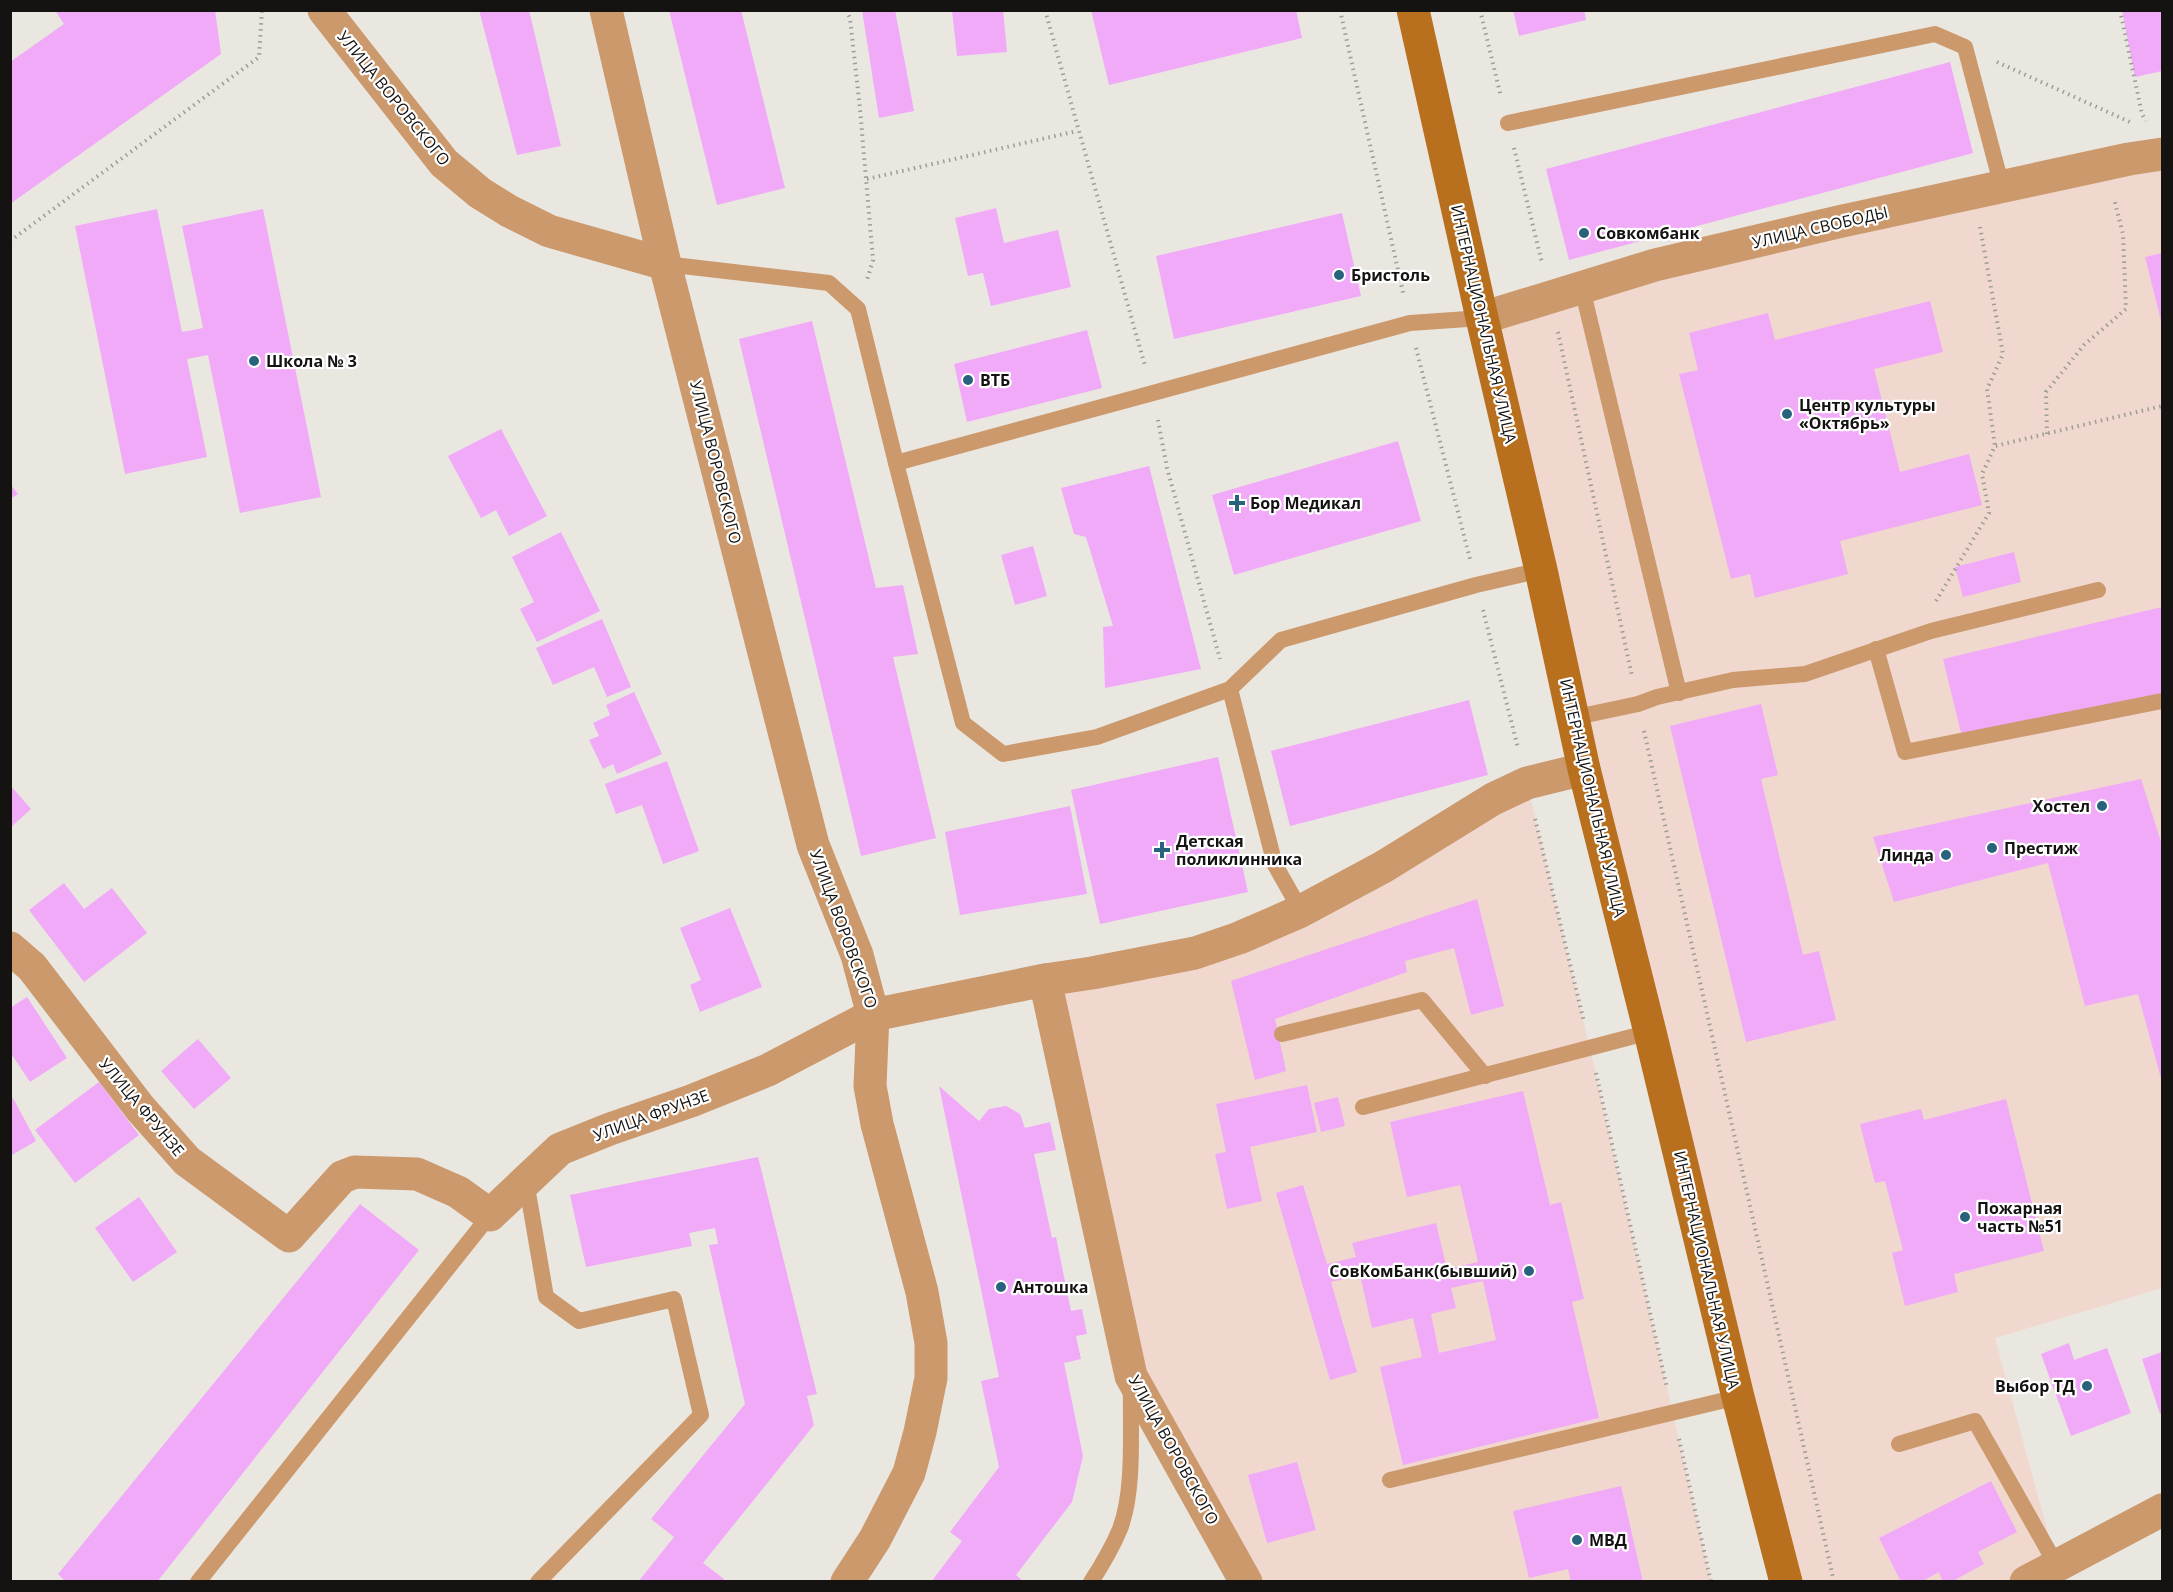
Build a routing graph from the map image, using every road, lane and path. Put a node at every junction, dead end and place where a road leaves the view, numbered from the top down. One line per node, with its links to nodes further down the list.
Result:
1 (262, 10): 19 (path)
2 (324, 10): 20 (street, УЛИЦА ВОРОВСКОГО)
3 (606, 10): 20 (street, УЛИЦА ВОРОВСКОГО)
4 (846, 10): 17 (path)
5 (1045, 10): 14 (path)
6 (1340, 10): 25 (path)
7 (1413, 10): 24 (street, ИНТЕРНАЦИОНАЛЬНАЯ УЛИЦА)
8 (1480, 10): 11 (path)
9 (2120, 10): 13 (path)
10 (1965, 47): 11 (lane); 12 (path); 18 (lane)
11 (1508, 123): 22 (path)
12 (2132, 123)
13 (2147, 123)
14 (1077, 131): 17 (path); 26 (path)
15 (2163, 154): 16 (street, УЛИЦА СВОБОДЫ)
16 (2105, 164): 18 (street, УЛИЦА СВОБОДЫ); 28 (path)
17 (867, 179): 23 (path)
18 (1988, 190): 21 (street, УЛИЦА СВОБОДЫ); 29 (path)
19 (10, 241)
20 (665, 264): 23 (lane); 46 (street, УЛИЦА ВОРОВСКОГО)
21 (1582, 288): 22 (street, УЛИЦА СВОБОДЫ); 37 (lane)
22 (1551, 298): 24 (street, УЛИЦА СВОБОДЫ); 39 (path)
23 (858, 309): 30 (lane)
24 (1482, 318): 25 (lane); 31 (street, ИНТЕРНАЦИОНАЛЬНАЯ УЛИЦА)
25 (1410, 323): 26 (lane); 32 (path)
26 (1152, 392): 30 (lane); 36 (path)
27 (2163, 406): 28 (path)
28 (2047, 434): 29 (path)
29 (1995, 446): 34 (path)
30 (896, 463): 36 (lane)
31 (1541, 570): 32 (lane); 40 (street, ИНТЕРНАЦИОНАЛЬНАЯ УЛИЦА)
32 (1476, 585): 36 (lane); 42 (path)
33 (2098, 590): 34 (lane)
34 (1937, 629): 35 (lane)
35 (1876, 649): 37 (lane); 38 (lane)
36 (1230, 689): 43 (lane)
37 (1679, 693): 39 (lane)
38 (2163, 701)
39 (1638, 704): 40 (lane); 68 (path)
40 (1572, 718): 41 (street, ИНТЕРНАЦИОНАЛЬНАЯ УЛИЦА)
41 (1584, 769): 42 (street); 47 (street, ИНТЕРНАЦИОНАЛЬНАЯ УЛИЦА)
42 (1527, 783): 43 (street); 49 (path)
43 (1301, 911): 45 (street)
44 (10, 948): 53 (street, УЛИЦА ФРУНЗЕ)
45 (1045, 980): 46 (street, УЛИЦА ВОРОВСКОГО); 54 (street, УЛИЦА ВОРОВСКОГО)
46 (873, 1015): 52 (street, УЛИЦА ФРУНЗЕ); 63 (street)
47 (1650, 1032): 49 (lane); 55 (street, ИНТЕРНАЦИОНАЛЬНАЯ УЛИЦА)
48 (1282, 1035): 50 (lane)
49 (1590, 1049): 50 (lane); 56 (path)
50 (1485, 1076): 51 (lane)
51 (1363, 1107)
52 (526, 1181): 53 (street, УЛИЦА ФРУНЗЕ); 62 (lane)
53 (490, 1215): 61 (lane)
54 (1131, 1376): 64 (lane); 65 (street, УЛИЦА ВОРОВСКОГО)
55 (1738, 1397): 56 (lane); 67 (street, ИНТЕРНАЦИОНАЛЬНАЯ УЛИЦА)
56 (1672, 1412): 58 (lane); 66 (path)
57 (1899, 1444): 60 (lane)
58 (1390, 1480)
59 (2163, 1510): 60 (street)
60 (2056, 1566): 69 (street)
61 (198, 1581)
62 (538, 1581)
63 (846, 1581)
64 (1090, 1581)
65 (1246, 1581)
66 (1711, 1581)
67 (1786, 1581)
68 (1834, 1581)
69 (2026, 1581)

